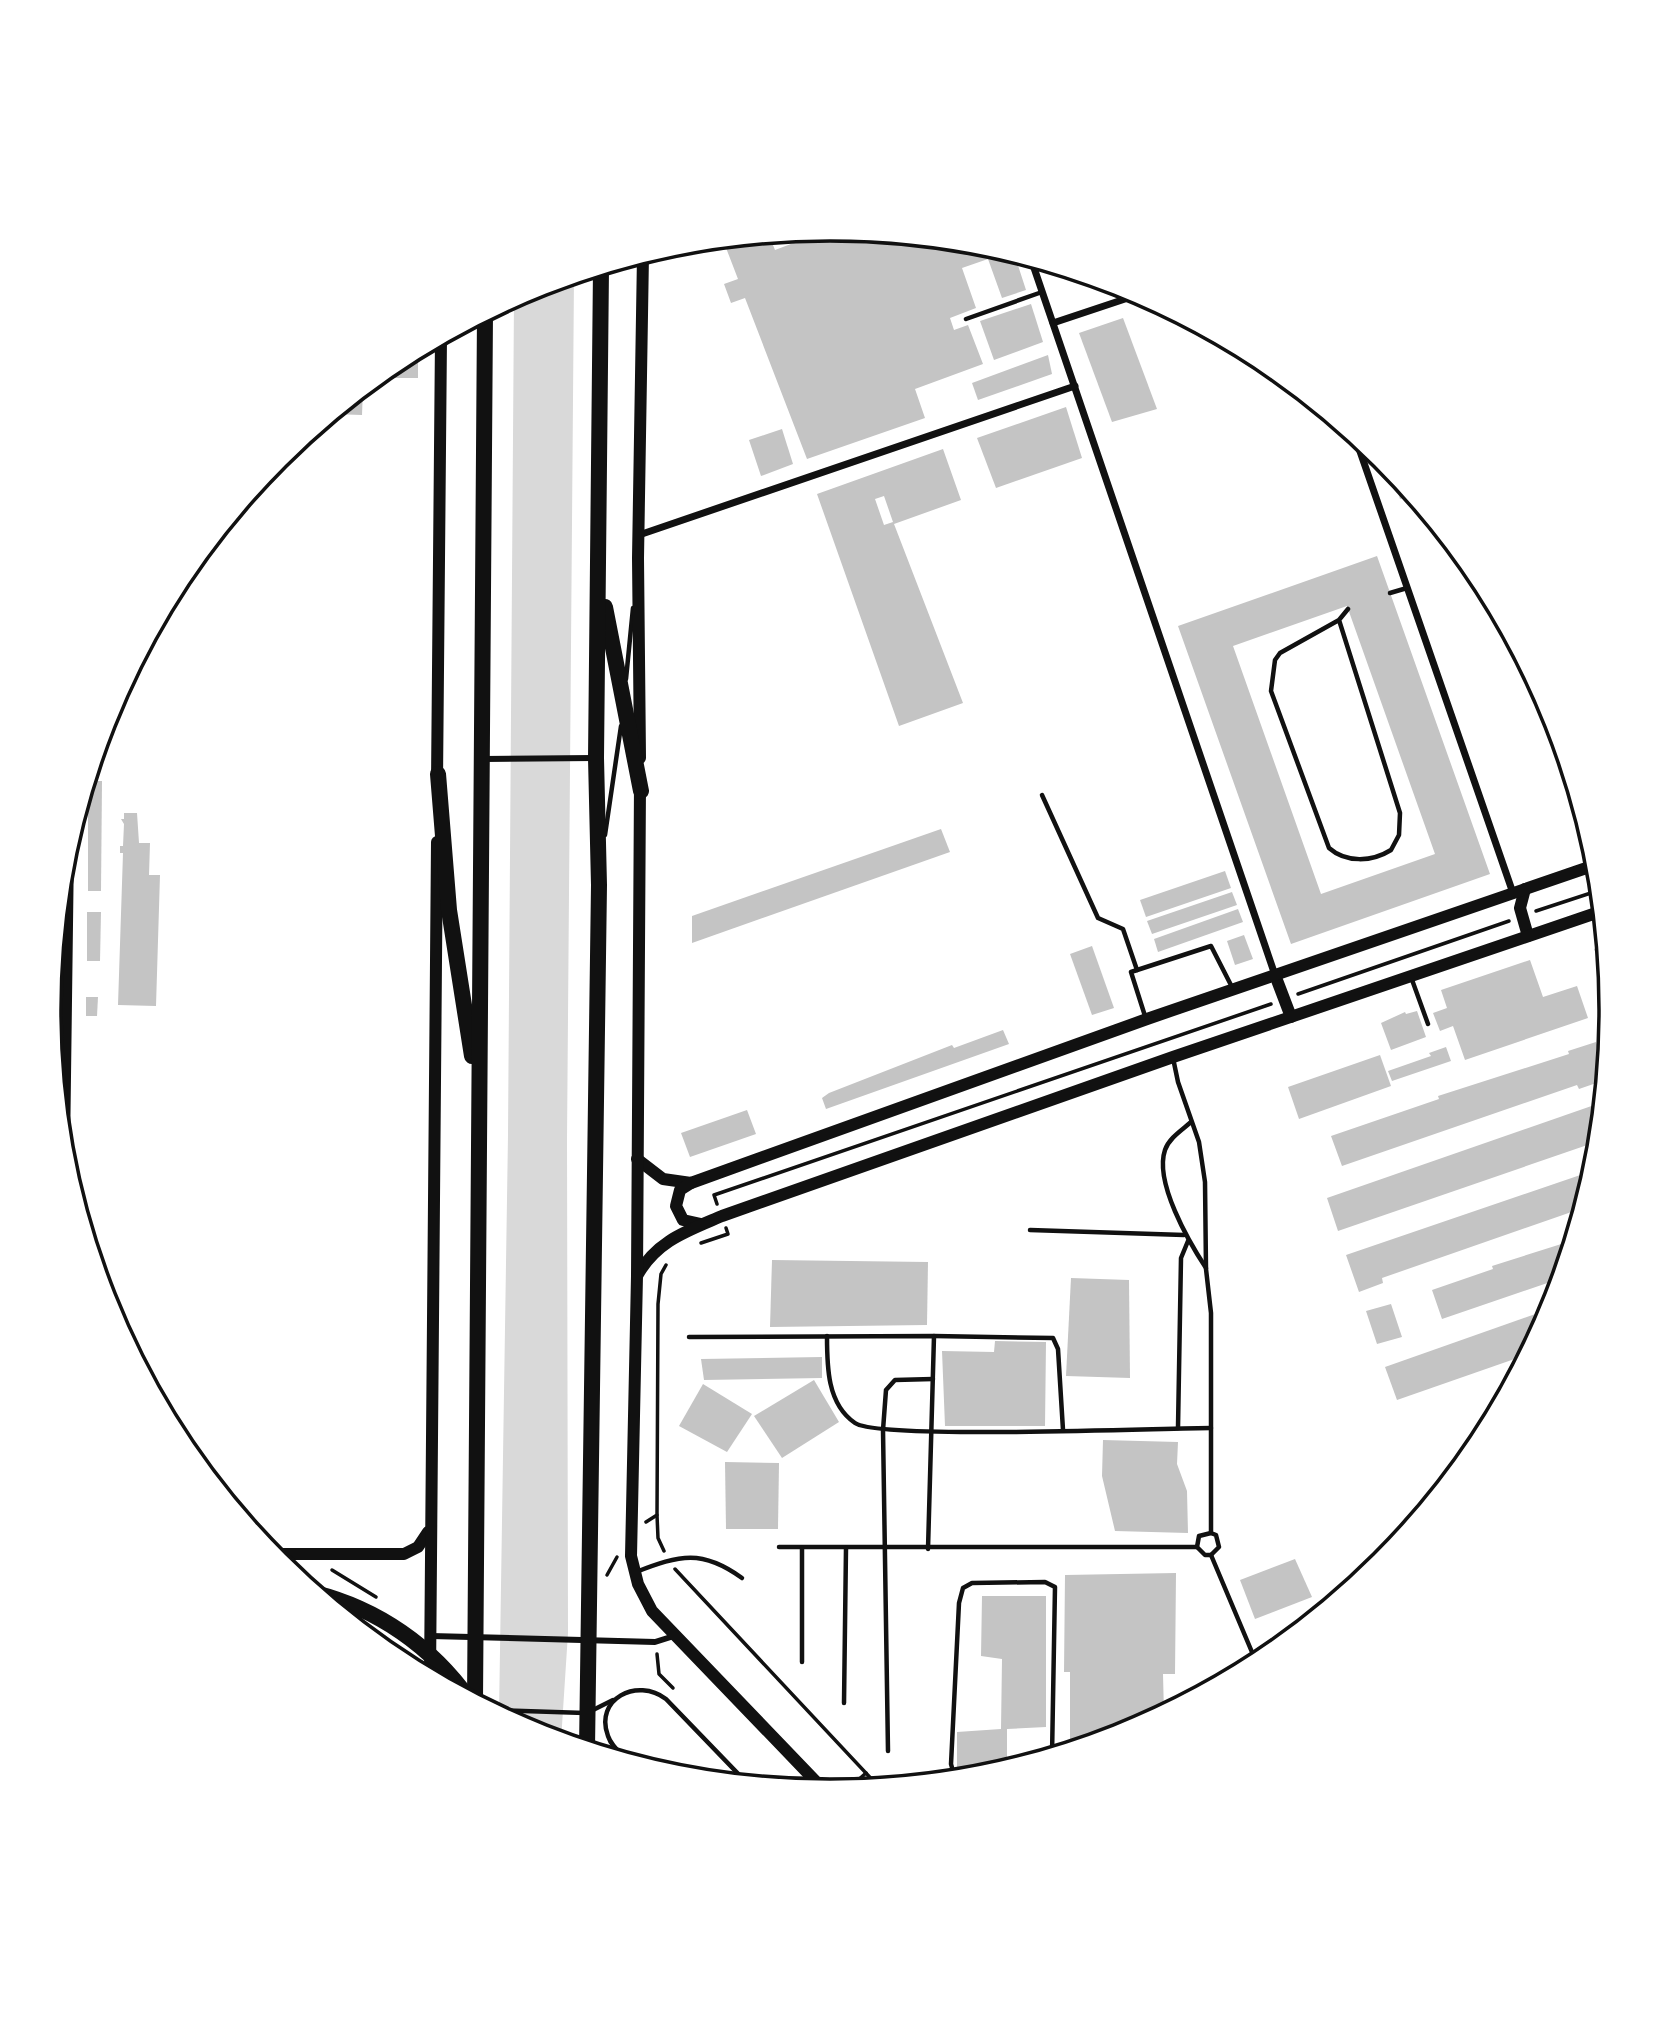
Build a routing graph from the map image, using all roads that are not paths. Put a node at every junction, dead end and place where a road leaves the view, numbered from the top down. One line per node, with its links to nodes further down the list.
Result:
1 (643, 264): 12 (main road)
2 (1035, 268): 4 (street)
3 (601, 276): 14 (highway)
4 (1043, 292): 6 (lane); 7 (street)
5 (1124, 299): 7 (street)
6 (966, 319)
7 (1054, 323): 10 (street)
8 (485, 324): 21 (highway)
9 (442, 347): 22 (main road)
10 (1075, 386): 12 (street); 32 (street)
11 (1361, 455): 15 (street)
12 (639, 535): 13 (main road)
13 (638, 558): 19 (lane); 23 (main road)
14 (598, 563): 19 (highway); 20 (highway)
15 (1408, 588): 16 (lane); 27 (street)
16 (1390, 593)
17 (1348, 609): 18 (lane)
18 (1339, 620): 18 (lane)
19 (623, 711): 23 (highway); 26 (lane)
20 (596, 758): 21 (street); 26 (highway)
21 (482, 759): 40 (highway)
22 (438, 774): 40 (highway); 59 (main road)
23 (640, 791): 42 (main road)
24 (1042, 795): 31 (lane)
25 (1586, 868): 27 (main road)
26 (599, 885): 82 (highway)
27 (1519, 891): 30 (main road); 32 (main road)
28 (1593, 914): 30 (main road)
29 (66, 931): 39 (main road)
30 (1528, 936): 33 (main road)
31 (1138, 970): 34 (lane); 36 (lane)
32 (1275, 975): 34 (main road); 35 (main road)
33 (1411, 976): 35 (main road); 37 (lane)
34 (1233, 990): 36 (main road)
35 (1291, 1017): 38 (main road)
36 (1146, 1019): 43 (main road)
37 (1428, 1024)
38 (1173, 1057): 41 (lane); 44 (main road)
39 (64, 1072)
40 (478, 1087): 78 (highway)
41 (1191, 1122): 46 (lane); 48 (lane)
42 (638, 1159): 43 (main road); 49 (main road)
43 (691, 1183): 44 (main road)
44 (702, 1224): 49 (main road)
45 (1030, 1230): 46 (lane)
46 (1185, 1235): 47 (lane)
47 (1188, 1241): 48 (lane); 54 (lane)
48 (1206, 1269): 55 (lane)
49 (637, 1276): 69 (main road)
50 (827, 1336): 51 (lane); 52 (lane); 56 (lane)
51 (934, 1336): 53 (lane); 57 (lane)
52 (689, 1337)
53 (933, 1379): 56 (lane); 58 (lane)
54 (1178, 1428): 55 (lane); 57 (lane)
55 (1211, 1428): 60 (lane)
56 (883, 1430): 58 (lane); 64 (lane)
57 (1063, 1430): 58 (lane)
58 (931, 1431): 66 (lane)
59 (430, 1529): 67 (main road); 72 (main road)
60 (1210, 1533): 65 (lane); 68 (lane)
61 (779, 1547): 62 (lane)
62 (802, 1548): 63 (lane); 75 (lane)
63 (846, 1548): 64 (lane); 80 (lane)
64 (885, 1548): 66 (lane); 85 (lane)
65 (1197, 1548): 66 (lane); 68 (lane)
66 (928, 1549)
67 (288, 1555)
68 (1212, 1555): 74 (lane)
69 (635, 1572): 70 (lane); 73 (main road)
70 (742, 1578)
71 (339, 1602): 77 (highway)
72 (429, 1636): 73 (street); 76 (main road)
73 (674, 1636): 88 (main road)
74 (1253, 1653)
75 (802, 1662)
76 (430, 1667)
77 (454, 1681)
78 (475, 1692)
79 (617, 1698): 81 (lane); 84 (lane); 87 (lane)
80 (844, 1703)
81 (516, 1712)
82 (587, 1740)
83 (1052, 1747): 86 (lane)
84 (620, 1751)
85 (888, 1751)
86 (953, 1770)
87 (738, 1774)
88 (814, 1779)

